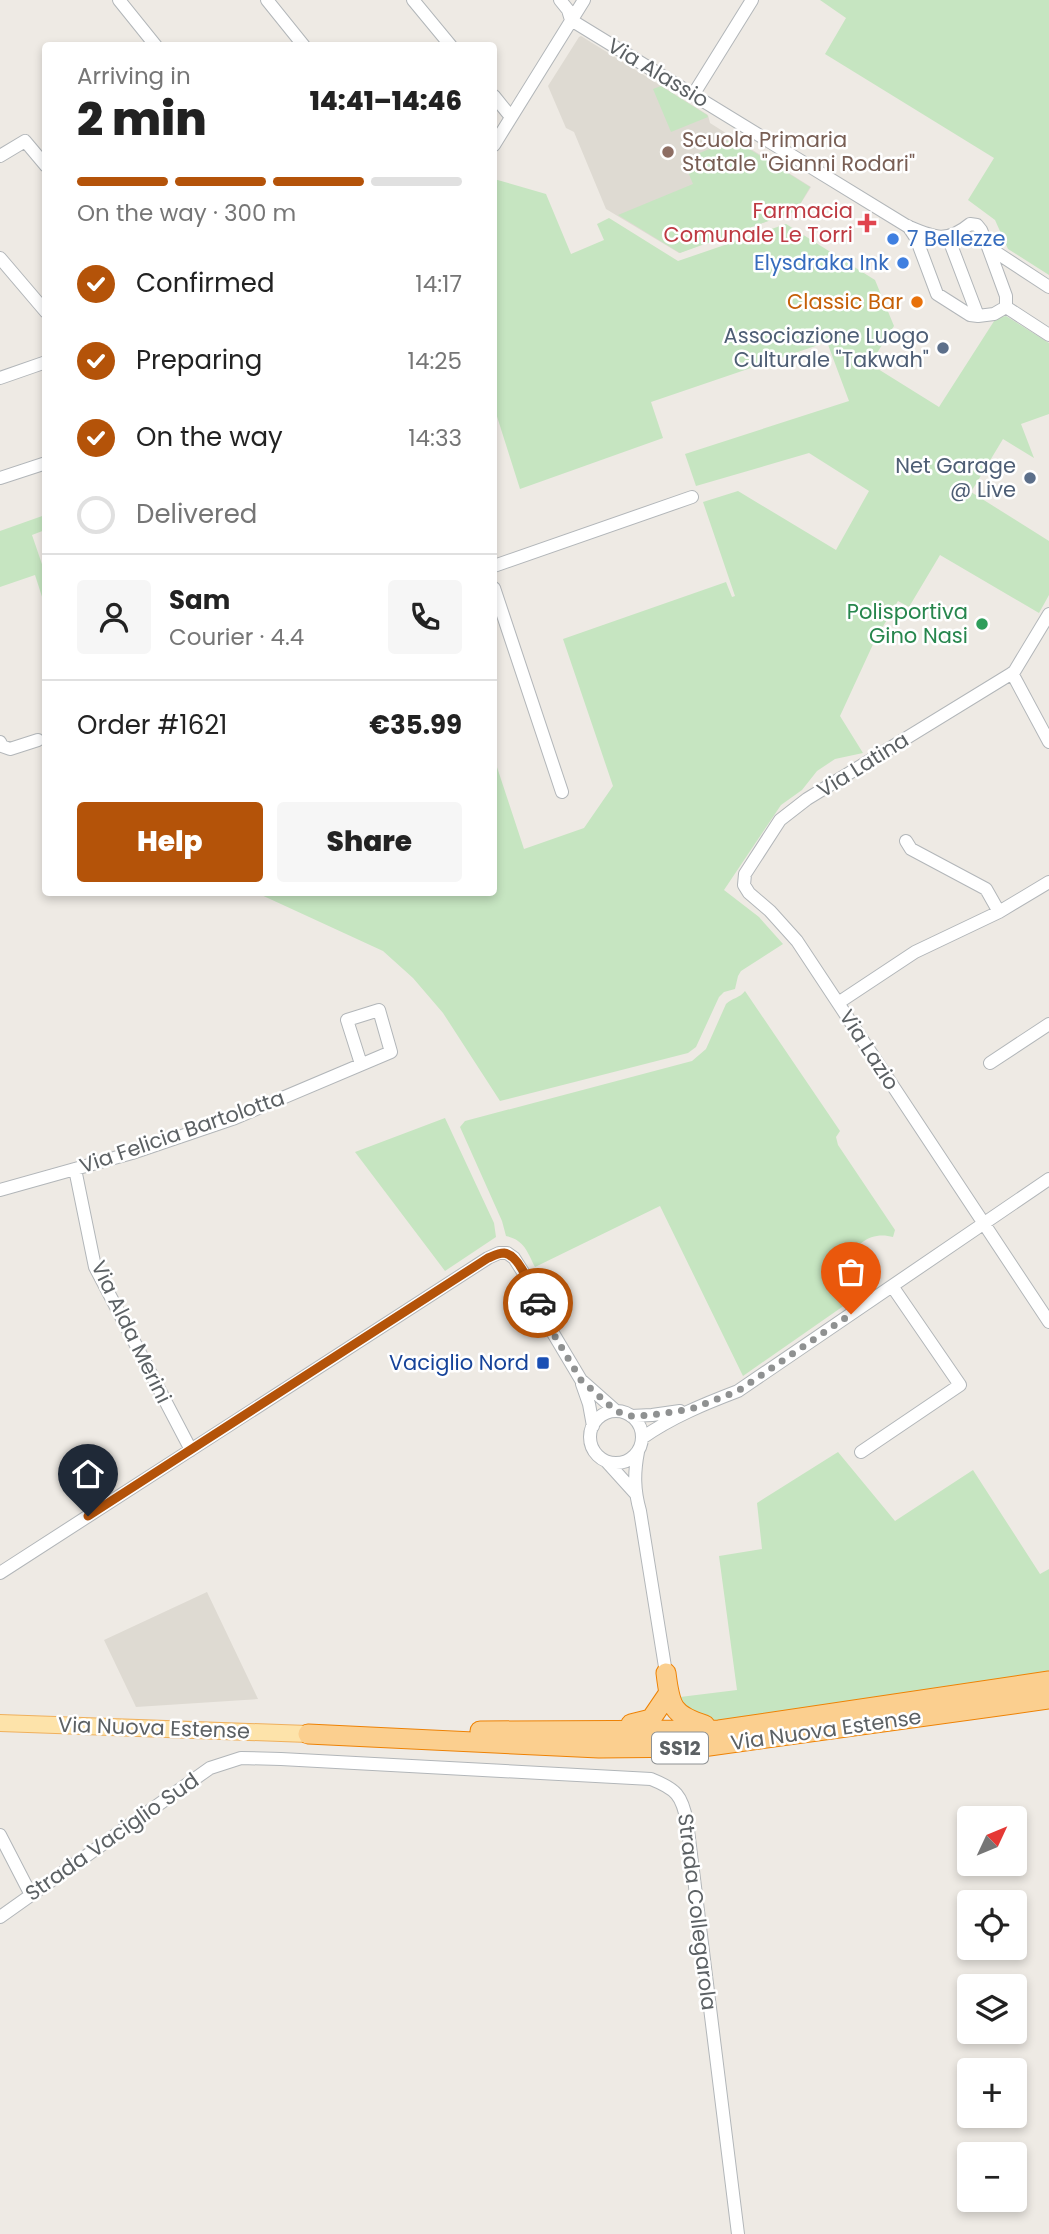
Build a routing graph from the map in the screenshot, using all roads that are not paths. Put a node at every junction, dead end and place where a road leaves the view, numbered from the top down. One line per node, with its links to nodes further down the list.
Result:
1 (119, 0): 8 (street)
2 (267, 0): 9 (street)
3 (413, 0): 10 (street)
4 (560, 0): 7 (street, Via Alassio)
5 (584, 0): 7 (street)
6 (752, 0): 11 (street)
7 (571, 20): 11 (street, Via Alassio); 13 (street)
8 (153, 42)
9 (301, 42)
10 (448, 42)
11 (693, 95): 17 (street, Via Alassio)
12 (497, 100): 13 (street)
13 (511, 117): 14 (street)
14 (497, 140)
15 (0, 156): 16 (street)
16 (42, 161)
17 (907, 226): 18 (street, Via Alassio); 24 (street)
18 (948, 237): 19 (street); 24 (street)
19 (988, 247): 21 (street); 23 (street)
20 (0, 257): 22 (street)
21 (1049, 287)
22 (42, 307)
23 (1006, 307): 24 (street); 25 (street)
24 (978, 316)
25 (1049, 335)
26 (42, 363): 27 (street)
27 (0, 378)
28 (42, 464): 29 (street)
29 (0, 478)
30 (692, 496): 31 (street)
31 (497, 565)
32 (497, 597): 38 (street)
33 (1049, 614): 34 (street)
34 (1012, 673): 37 (street); 41 (street, Via Latina)
35 (38, 740): 36 (street)
36 (0, 742)
37 (1049, 742)
38 (562, 792)
39 (906, 841): 42 (street)
40 (1049, 882): 42 (street)
41 (744, 886): 43 (street, Via Lazio)
42 (999, 912): 43 (street)
43 (838, 1003): 50 (street, Via Lazio)
44 (1049, 1024): 45 (street)
45 (990, 1063)
46 (361, 1064): 46 (street, Via Felicia Bartolotta); 47 (street, Via Felicia Bartolotta)
47 (75, 1169): 49 (street, Via Felicia Bartolotta); 59 (street, Via Alda Merini)
48 (1049, 1179): 50 (street)
49 (0, 1190)
50 (984, 1223): 51 (street); 52 (street, Via Lazio)
51 (892, 1286): 54 (street); 61 (street)
52 (1049, 1321)
53 (581, 1380): 55 (street); 57 (street); 59 (street)
54 (691, 1409): 56 (street); 58 (street)
55 (616, 1411): 56 (street); 57 (street)
56 (631, 1416): 58 (street)
57 (593, 1426): 62 (street)
58 (642, 1438): 60 (street)
59 (191, 1450): 64 (street)
60 (638, 1452): 62 (street); 63 (street)
61 (861, 1452)
62 (607, 1462): 63 (street)
63 (635, 1493): 65 (street)
64 (0, 1573)
65 (666, 1673): 67 (highway)
66 (1049, 1681): 70 (highway, Via Nuova Estense / SS12)
67 (668, 1694): 70 (highway); 71 (highway)
68 (1049, 1699): 72 (highway, Via Nuova Estense / SS12)
69 (0, 1723): 72 (main road, Via Nuova Estense / SS12)
70 (719, 1730): 71 (highway, Via Nuova Estense / SS12)
71 (606, 1731): 72 (highway, Via Nuova Estense / SS12)
72 (308, 1734)
73 (227, 1762): 75 (street, Strada Vaciglio Sud); 77 (street, Strada Collegarola)
74 (0, 1835): 75 (street)
75 (31, 1895): 76 (street, Strada Vaciglio Sud)
76 (0, 1917)
77 (738, 2234)

